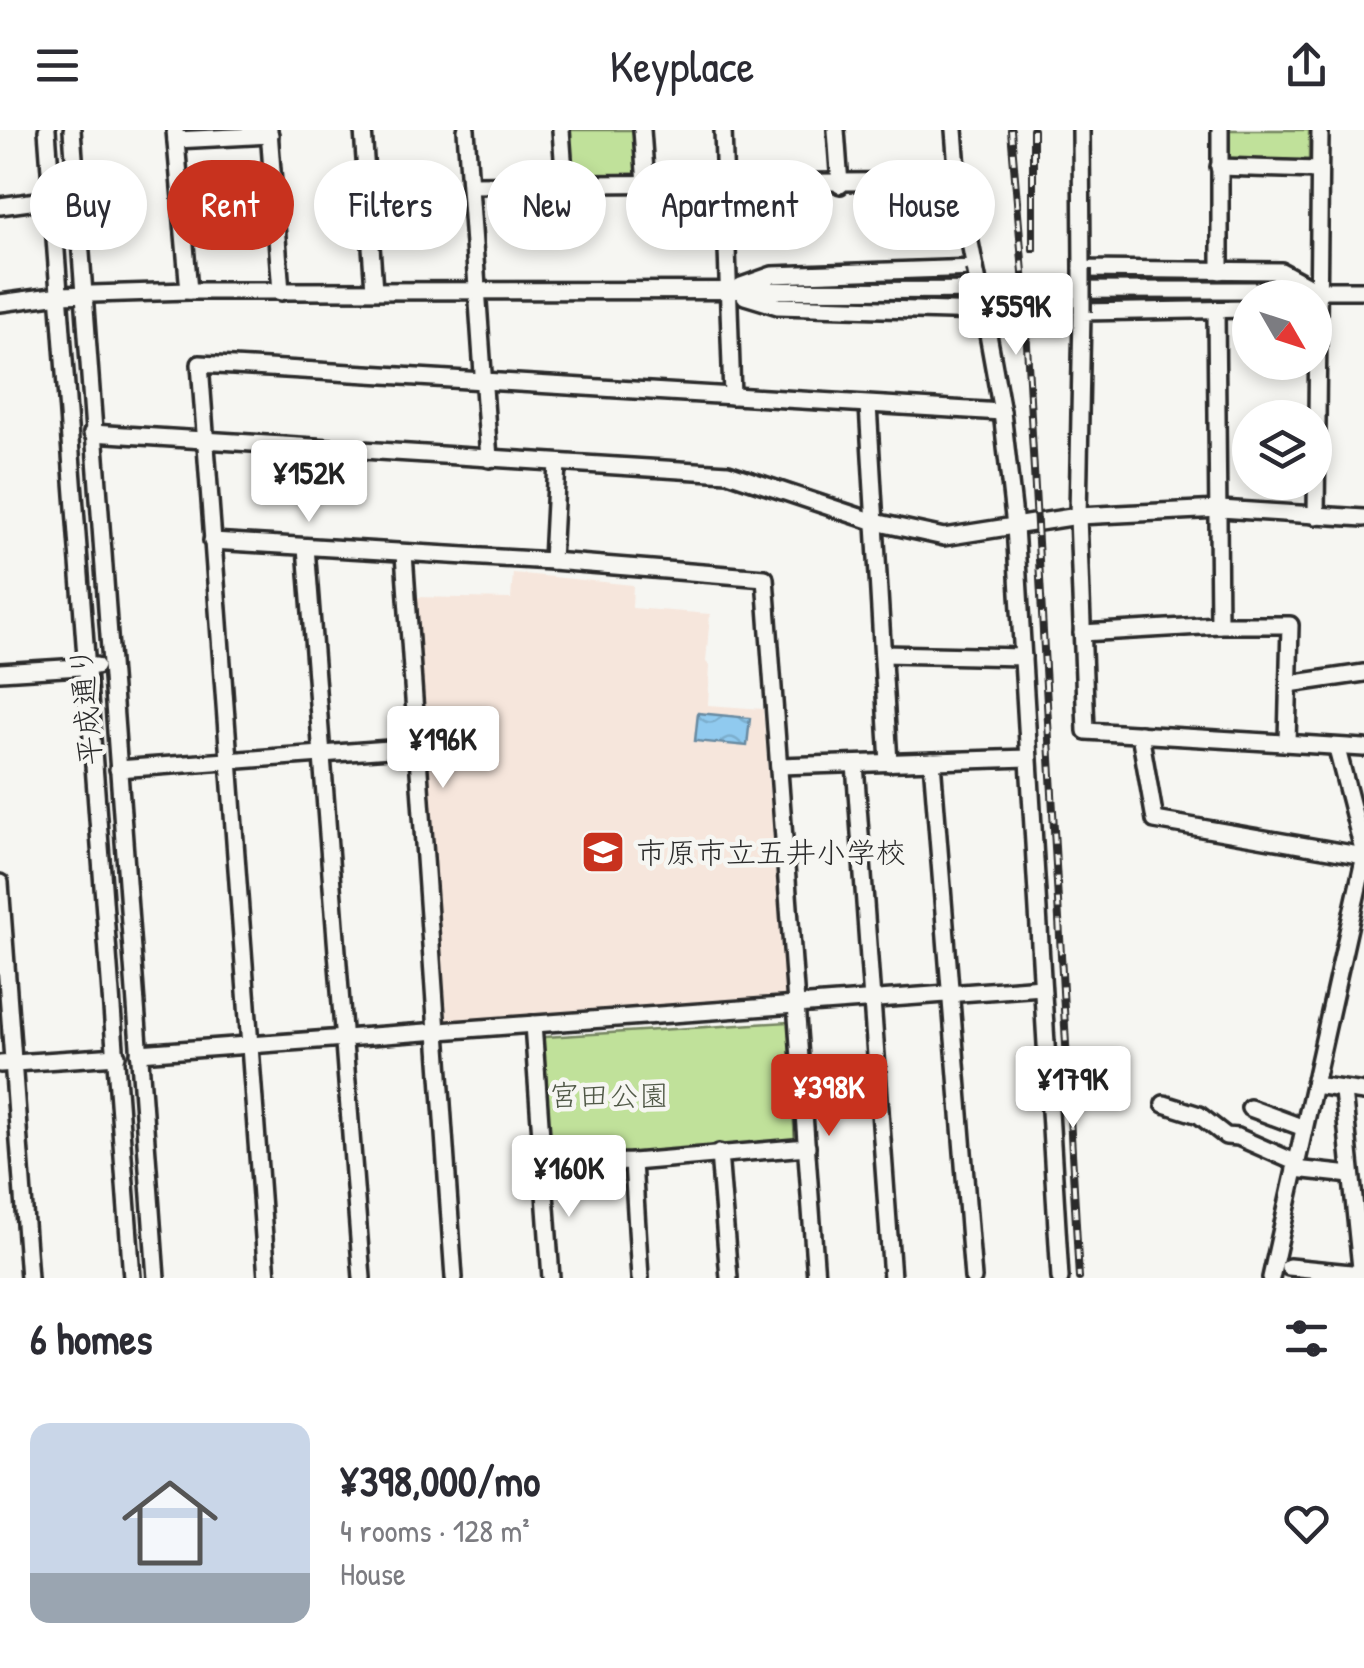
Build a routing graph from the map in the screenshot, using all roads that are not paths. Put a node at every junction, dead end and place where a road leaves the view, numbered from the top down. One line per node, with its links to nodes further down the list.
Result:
1 (48, 130): 15 (street, 平成通り)
2 (72, 130): 44 (street, 平成通り)
3 (362, 130): 37 (street)
4 (466, 130): 22 (street)
5 (561, 130): 16 (street)
6 (642, 130): 17 (street)
7 (723, 130): 18 (street)
8 (836, 130): 25 (street)
9 (954, 130): 19 (street)
10 (1082, 130): 33 (street)
11 (1220, 130): 20 (street)
12 (1320, 130): 21 (street)
13 (270, 133): 14 (street); 42 (street)
14 (176, 135): 39 (street)
15 (50, 160)
16 (563, 160)
17 (644, 160)
18 (725, 160)
19 (956, 160)
20 (1219, 167): 21 (street); 34 (street)
21 (1319, 170): 36 (street)
22 (470, 185): 23 (street); 40 (street)
23 (487, 185)
24 (833, 185): 25 (street)
25 (840, 185): 26 (street)
26 (853, 185)
27 (30, 202): 28 (street)
28 (0, 206)
29 (56, 250): 46 (street, 平成通り)
30 (728, 250): 41 (street)
31 (971, 250): 32 (street)
32 (975, 268): 41 (street); 50 (street, bridge)
33 (1082, 269): 34 (street); 51 (street, bridge)
34 (1220, 271): 35 (street)
35 (1293, 280)
36 (1311, 280)
37 (374, 290): 40 (street); 42 (street)
38 (1364, 290): 43 (street)
39 (189, 291): 42 (street); 44 (street)
40 (478, 291): 41 (street); 53 (street)
41 (730, 291): 45 (street); 50 (street); 54 (street)
42 (281, 292)
43 (1332, 292)
44 (84, 294): 46 (street); 57 (street, 平成通り)
45 (1232, 294)
46 (60, 295): 47 (street); 76 (street, 平成通り)
47 (0, 303)
48 (1216, 310): 49 (street); 51 (street); 61 (street)
49 (1232, 310)
50 (984, 312): 56 (street)
51 (1082, 312): 62 (street)
52 (1312, 380): 63 (street)
53 (485, 383): 54 (street); 58 (street); 59 (street)
54 (732, 396): 55 (street)
55 (868, 405): 56 (street); 65 (street)
56 (1002, 412): 66 (street)
57 (92, 433): 58 (street); 75 (street, 平成通り)
58 (204, 442): 59 (street); 67 (street)
59 (489, 459): 60 (street)
60 (557, 464): 65 (street); 70 (street)
61 (1220, 509): 62 (street); 63 (street); 71 (street)
62 (1078, 516): 66 (street); 72 (street)
63 (1316, 516): 64 (street)
64 (1364, 518)
65 (875, 522): 66 (street); 73 (street)
66 (1015, 526): 74 (street)
67 (212, 541): 68 (street); 87 (street)
68 (306, 547): 69 (street); 85 (street)
69 (404, 554): 70 (street); 82 (street)
70 (552, 560): 91 (street)
71 (1219, 625): 72 (street); 79 (street)
72 (1082, 633): 80 (street)
73 (883, 654): 74 (street); 89 (street)
74 (1023, 657): 86 (street)
75 (110, 664): 76 (street); 92 (street, 平成通り)
76 (89, 666): 77 (street); 105 (street, 平成通り)
77 (0, 672)
78 (1364, 673): 79 (street)
79 (1288, 684): 81 (street)
80 (1140, 734): 81 (street); 93 (street)
81 (1287, 742): 84 (street)
82 (418, 748): 85 (street); 101 (street)
83 (1364, 748): 84 (street)
84 (1338, 749): 93 (street)
85 (323, 755): 87 (street); 102 (street)
86 (1028, 758): 88 (street); 96 (street)
87 (228, 761): 92 (street); 103 (street)
88 (932, 761): 89 (street); 97 (street)
89 (889, 763): 90 (street)
90 (855, 764): 91 (street); 98 (street)
91 (779, 766): 99 (street)
92 (118, 769): 104 (street, 平成通り)
93 (1364, 856): 107 (street)
94 (0, 884): 95 (street)
95 (3, 952): 106 (street)
96 (1042, 987): 97 (street); 133 (street)
97 (952, 993): 98 (street); 132 (street)
98 (874, 999): 99 (street); 131 (street)
99 (796, 1004): 100 (street); 113 (street)
100 (533, 1024): 101 (street); 116 (street)
101 (438, 1032): 102 (street); 126 (street)
102 (344, 1037): 103 (street); 125 (street)
103 (249, 1045): 104 (street); 124 (street)
104 (139, 1054): 123 (street, 平成通り)
105 (117, 1056): 106 (street); 122 (street, 平成通り)
106 (7, 1063): 121 (street)
107 (1314, 1085): 108 (street); 112 (street)
108 (1343, 1091): 109 (street); 118 (street)
109 (1364, 1092)
110 (1164, 1104): 117 (street)
111 (1250, 1108): 112 (street)
112 (1304, 1128): 117 (street)
113 (807, 1147): 114 (street); 130 (street)
114 (719, 1153): 115 (street); 129 (street)
115 (633, 1162): 116 (street); 128 (street)
116 (542, 1165): 127 (street)
117 (1296, 1166): 118 (street); 134 (street)
118 (1351, 1175): 120 (street)
119 (1289, 1267): 120 (street)
120 (1362, 1276)
121 (29, 1278)
122 (132, 1278)
123 (156, 1278)
124 (266, 1278)
125 (362, 1278)
126 (454, 1278)
127 (551, 1278)
128 (640, 1278)
129 (729, 1278)
130 (816, 1278)
131 (892, 1278)
132 (973, 1278)
133 (1060, 1278)
134 (1270, 1278)

